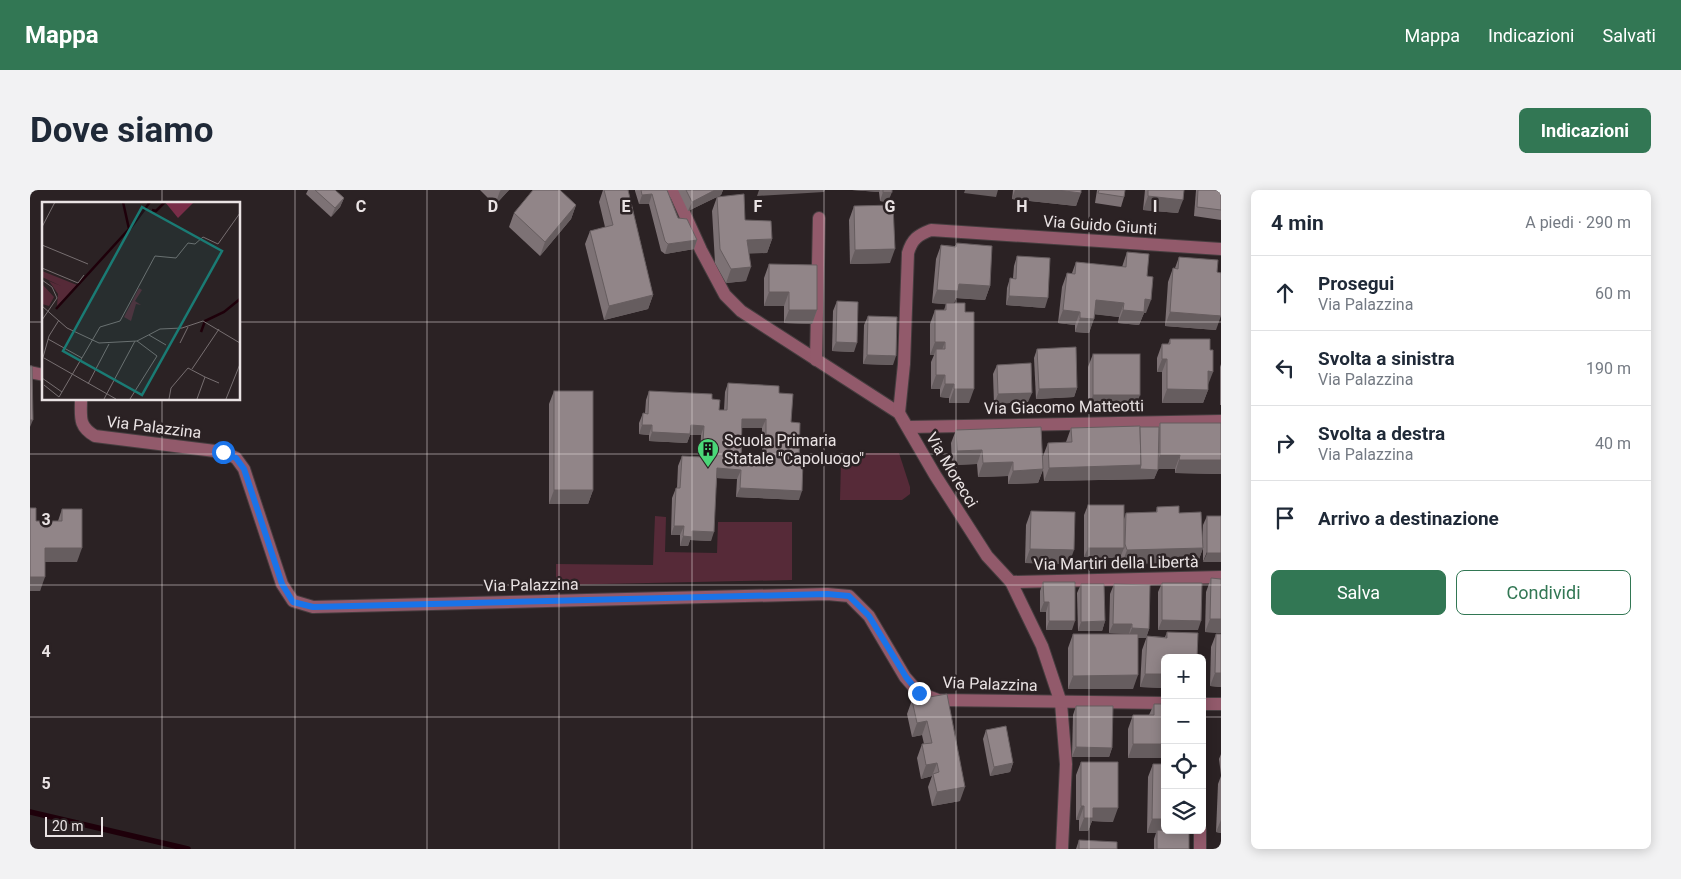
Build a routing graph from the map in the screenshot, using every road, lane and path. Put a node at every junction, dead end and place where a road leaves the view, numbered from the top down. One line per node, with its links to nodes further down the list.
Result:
1 (672, 190): 4 (street, Via Morecci)
2 (819, 218): 4 (street)
3 (1221, 250): 6 (street, Via Guido Giunti)
4 (816, 360): 6 (street, Via Morecci)
5 (81, 400): 11 (street, Via Palazzina)
6 (899, 413): 8 (street, Via Morecci)
7 (1221, 421): 8 (street, Via Giacomo Matteotti)
8 (908, 427): 10 (street, Via Morecci)
9 (1221, 577): 10 (street, Via Martiri della Libertà)
10 (1011, 582): 11 (street, Via Morecci)
11 (1061, 703): 12 (street); 16 (street, Via Morecci)
12 (1161, 703)
13 (1206, 704): 14 (street)
14 (1221, 704)
15 (1200, 834): 17 (street)
16 (1062, 849)
17 (1200, 849)

